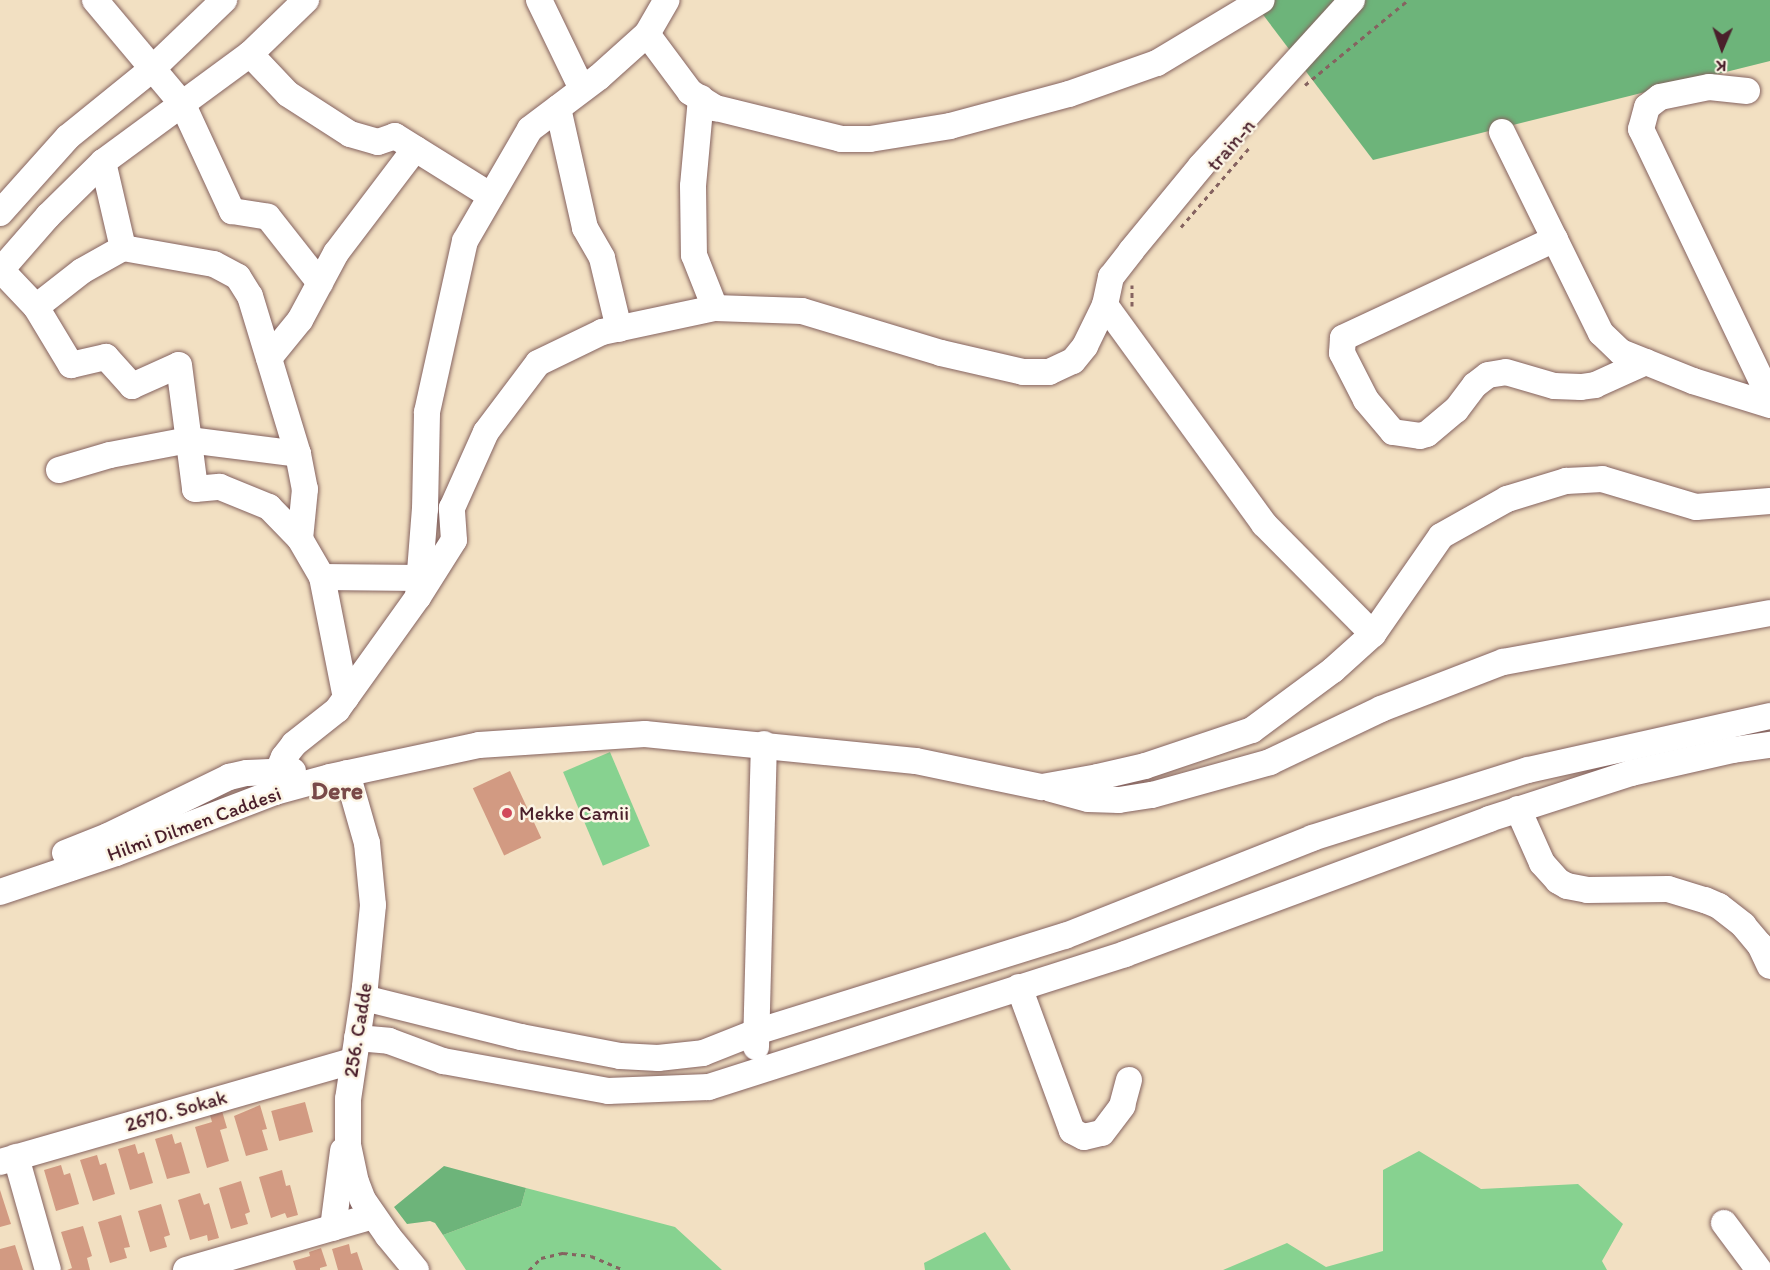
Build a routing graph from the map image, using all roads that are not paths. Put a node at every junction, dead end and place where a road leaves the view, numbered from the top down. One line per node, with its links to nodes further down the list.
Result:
1 (95, 0): 10 (street)
2 (224, 0): 10 (street)
3 (306, 0): 9 (street)
4 (539, 0): 11 (street)
5 (667, 0): 8 (street)
6 (1262, 0): 13 (street)
7 (1352, 0): 25 (street)
8 (647, 34): 11 (street); 13 (street)
9 (250, 54): 14 (street); 17 (street)
10 (152, 69): 14 (street); 20 (street)
11 (582, 90): 15 (street)
12 (1747, 91): 31 (street)
13 (701, 98): 27 (street)
14 (183, 105): 18 (street); 24 (street)
15 (558, 108): 19 (street); 28 (street)
16 (1502, 132): 21 (street)
17 (415, 149): 19 (street); 24 (street)
18 (103, 162): 22 (street); 23 (street)
19 (491, 196): 39 (street)
20 (0, 213)
21 (1555, 239): 30 (street); 30 (street)
22 (123, 248): 26 (street); 29 (street)
23 (1, 271): 26 (street)
24 (320, 283): 29 (street)
25 (1105, 305): 27 (street); 41 (street)
26 (36, 307): 33 (street)
27 (715, 308): 28 (street)
28 (620, 329): 39 (street)
29 (269, 358): 34 (street)
30 (1646, 362): 32 (street)
31 (1770, 398)
32 (1770, 405)
33 (189, 440): 34 (street); 35 (street); 37 (street)
34 (298, 454): 37 (street)
35 (59, 470)
36 (1770, 501): 41 (street)
37 (300, 539): 38 (street)
38 (322, 577): 39 (street); 42 (street)
39 (419, 587): 42 (street)
40 (1770, 613): 48 (street, Hilmi Dilmen Caddesi)
41 (1373, 634): 48 (street)
42 (346, 698): 47 (street)
43 (1770, 716): 56 (street)
44 (764, 744): 46 (street, Hilmi Dilmen Caddesi); 48 (street, Hilmi Dilmen Caddesi); 56 (street)
45 (1770, 745): 49 (street)
46 (347, 773): 47 (street, Hilmi Dilmen Caddesi); 55 (street, 256. Cadde)
47 (276, 782): 50 (street, Hilmi Dilmen Caddesi)
48 (1042, 787)
49 (1518, 809): 53 (street); 54 (street)
50 (112, 845): 51 (street, Hilmi Dilmen Caddesi); 52 (street, Hilmi Dilmen Caddesi)
51 (0, 874)
52 (0, 892)
53 (1770, 966)
54 (1019, 987): 58 (street); 59 (street)
55 (364, 998): 56 (street); 57 (street, 256. Cadde)
56 (756, 1032): 58 (street)
57 (355, 1050): 58 (street); 60 (street, 256. Cadde); 61 (street, 2670. Sokak)
58 (755, 1071)
59 (1129, 1080)
60 (346, 1124): 62 (street, 256. Cadde); 64 (street)
61 (8, 1160): 65 (street)
62 (373, 1216): 64 (street); 67 (street, 256. Cadde)
63 (1724, 1223): 68 (street)
64 (333, 1228): 66 (street)
65 (48, 1270)
66 (186, 1270)
67 (416, 1270)
68 (1759, 1270)

